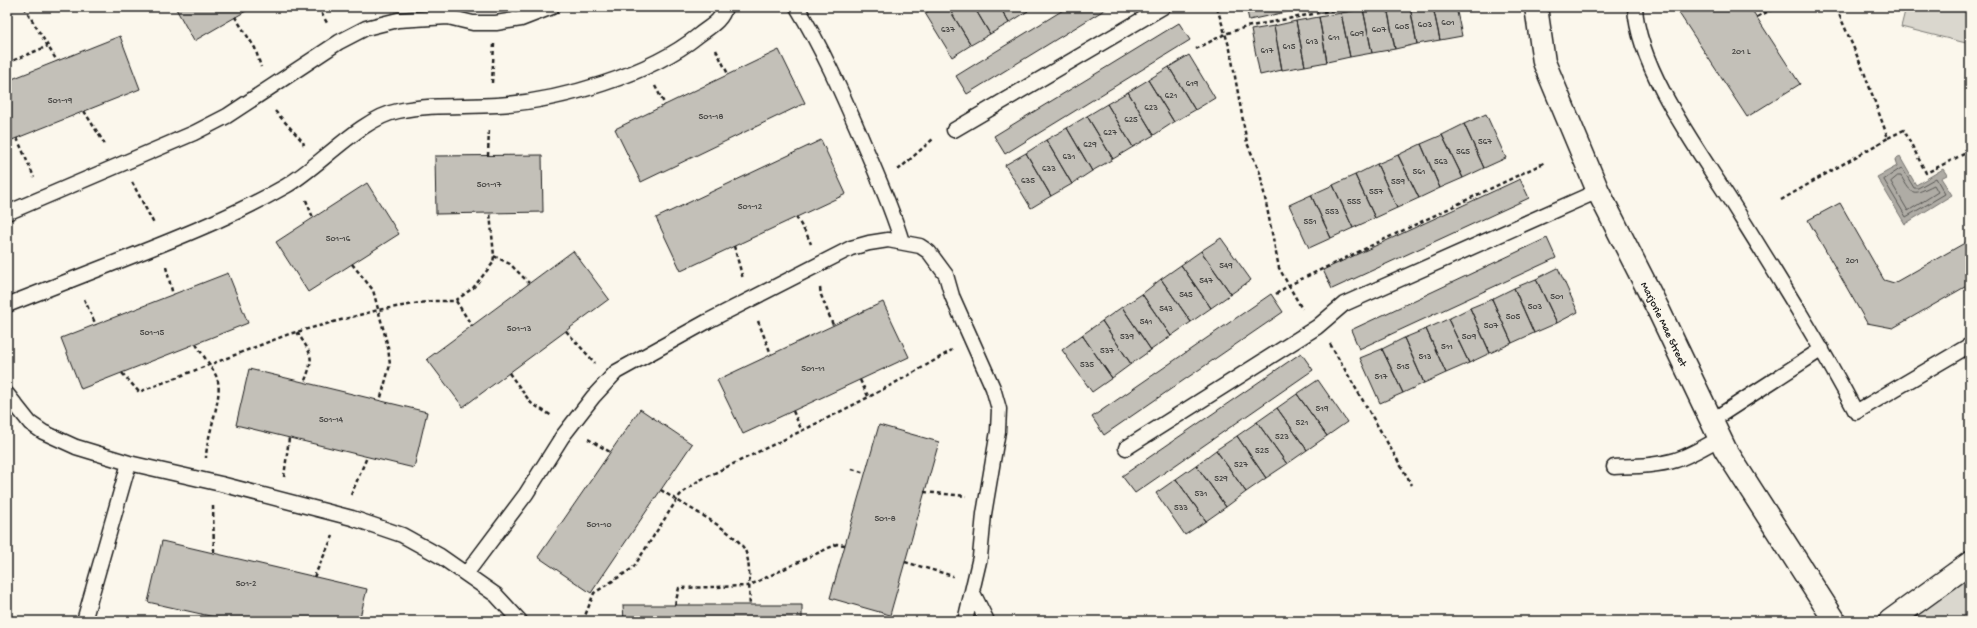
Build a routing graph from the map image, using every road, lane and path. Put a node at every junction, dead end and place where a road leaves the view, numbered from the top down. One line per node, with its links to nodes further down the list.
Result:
1 (24, 7): 17 (path)
2 (552, 7): 14 (lane)
3 (725, 7): 15 (lane)
4 (797, 7): 33 (lane)
5 (1163, 7): 25 (lane)
6 (1349, 7): 16 (path)
7 (1536, 7): 34 (street, Marjorie Mae Street)
8 (1635, 7): 61 (lane)
9 (1777, 7): 13 (path)
10 (1836, 7): 27 (path)
11 (1217, 8): 16 (path)
12 (235, 17): 22 (path)
13 (1757, 17)
14 (487, 23): 22 (lane); 23 (path)
15 (707, 30): 21 (path); 23 (lane)
16 (1225, 34): 18 (path); 46 (path)
17 (48, 46): 19 (path); 20 (path)
18 (1196, 49)
19 (56, 61)
20 (7, 64)
21 (728, 74)
22 (268, 90): 31 (lane); 32 (path)
23 (491, 105): 29 (path); 32 (lane)
24 (84, 111): 31 (path)
25 (954, 130): 33 (path)
26 (17, 138): 35 (path)
27 (1888, 138): 28 (path); 36 (path)
28 (1970, 152)
29 (488, 156)
30 (1546, 162): 46 (path)
31 (122, 164): 35 (lane); 41 (path)
32 (305, 172): 39 (path); 41 (lane)
33 (881, 185): 40 (lane)
34 (1598, 191): 71 (street, Marjorie Mae Street); 74 (lane)
35 (43, 198): 37 (lane)
36 (1781, 200)
37 (7, 213)
38 (490, 213): 42 (path)
39 (313, 218)
40 (902, 242): 57 (lane); 64 (lane)
41 (162, 244): 44 (lane); 48 (path)
42 (494, 256): 45 (path); 49 (path)
43 (352, 264): 52 (path)
44 (75, 278): 50 (lane); 53 (path)
45 (529, 284)
46 (1289, 285): 47 (path); 51 (path)
47 (1276, 294)
48 (172, 295)
49 (456, 301): 52 (path); 54 (path)
50 (7, 305)
51 (1302, 309)
52 (378, 310): 56 (path); 69 (path)
53 (96, 325)
54 (472, 326)
55 (566, 331): 64 (path)
56 (297, 332): 62 (path); 66 (path)
57 (971, 338): 68 (path); 85 (lane)
58 (1329, 342): 80 (path)
59 (196, 344): 62 (path)
60 (1970, 345): 61 (lane)
61 (1822, 349): 71 (lane)
62 (209, 365): 63 (path); 79 (path)
63 (122, 373)
64 (610, 379): 90 (lane)
65 (860, 380): 68 (path)
66 (304, 382)
67 (7, 394): 75 (lane)
68 (869, 398): 72 (path)
69 (380, 401)
70 (793, 411): 72 (path)
71 (1716, 430): 76 (lane); 102 (street, Marjorie Mae Street)
72 (802, 431): 84 (path)
73 (289, 438): 83 (path)
74 (1126, 448)
75 (129, 463): 79 (lane); 96 (lane)
76 (1614, 467)
77 (852, 469): 78 (path)
78 (865, 473)
79 (210, 481): 83 (lane); 87 (path)
80 (1412, 485)
81 (661, 490): 84 (path)
82 (924, 492): 85 (path)
83 (281, 499): 90 (lane)
84 (676, 501): 91 (path); 99 (path)
85 (987, 501): 92 (lane)
86 (845, 545): 91 (path)
87 (214, 554)
88 (905, 562): 92 (path)
89 (1970, 563): 103 (street)
90 (466, 574): 98 (lane)
91 (748, 586): 93 (path); 94 (path)
92 (974, 587): 100 (lane); 101 (lane)
93 (675, 605)
94 (750, 605)
95 (202, 614): 97 (path)
96 (84, 621)
97 (199, 621)
98 (520, 621)
99 (583, 621)
100 (965, 621)
101 (986, 621)
102 (1835, 621)
103 (1890, 621)

